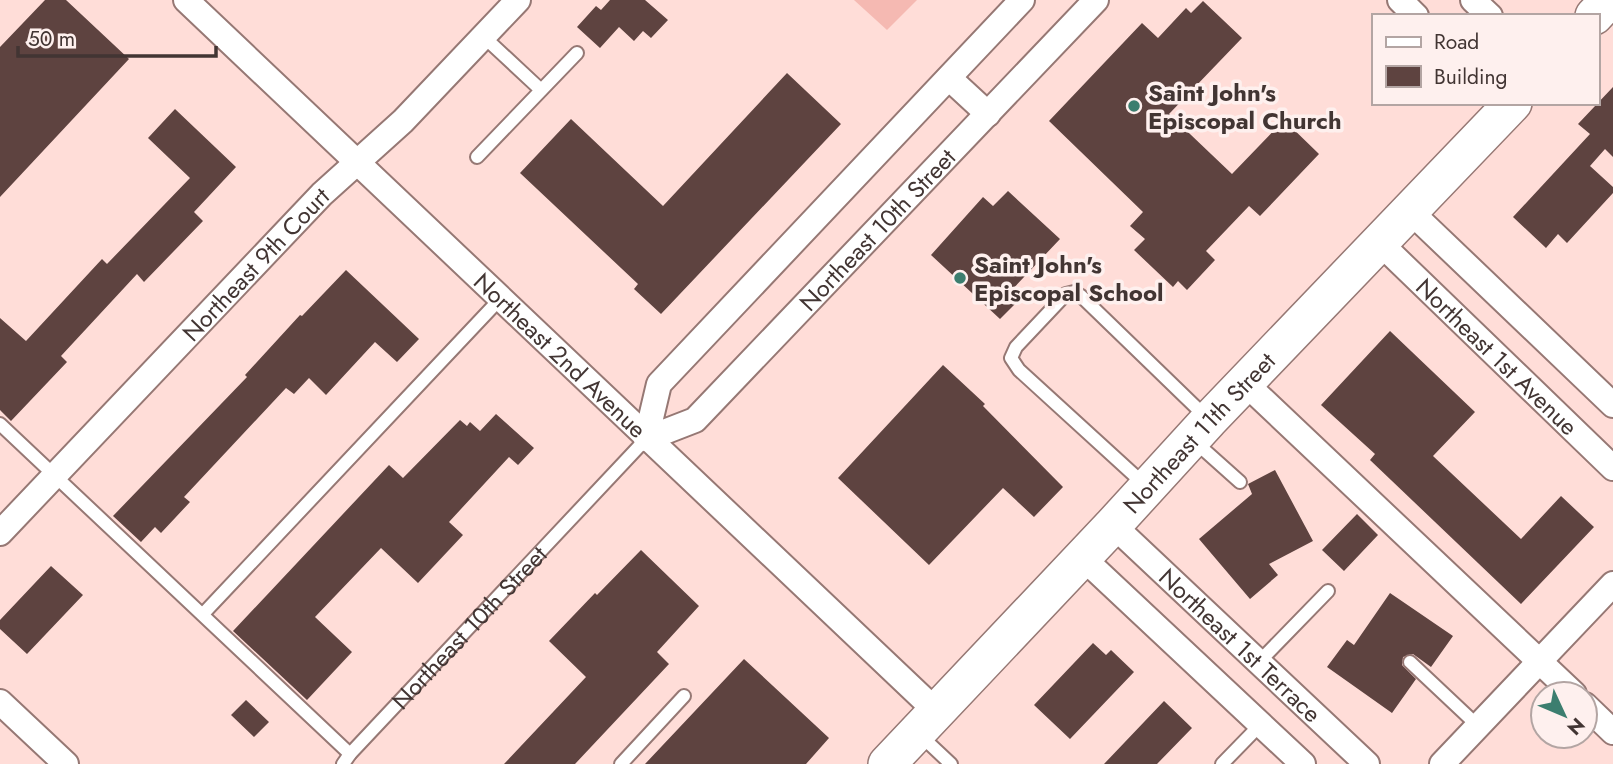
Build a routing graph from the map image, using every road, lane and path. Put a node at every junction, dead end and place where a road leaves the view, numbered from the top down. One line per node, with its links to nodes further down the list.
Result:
1 (186, 0): 18 (street, Northeast 2nd Avenue)
2 (518, 0): 11 (street, Northeast 9th Court)
3 (1022, 0): 13 (street, Northeast 10th Street)
4 (1096, 0): 16 (street, Northeast 10th Street)
5 (1400, 0): 8 (street)
6 (1474, 0): 9 (street)
7 (1609, 0): 10 (street)
8 (1414, 14)
9 (1488, 14)
10 (1596, 14)
11 (483, 36): 14 (lane); 18 (street, Northeast 9th Court)
12 (577, 53): 14 (lane)
13 (948, 78): 16 (street); 26 (street, Northeast 10th Street)
14 (541, 90): 17 (lane)
15 (1509, 105): 19 (street, Northeast 11th Street)
16 (988, 114): 26 (street, Northeast 10th Street)
17 (477, 157)
18 (355, 162): 21 (street, Northeast 2nd Avenue); 28 (street, Northeast 9th Court)
19 (1410, 211): 20 (street, Northeast 11th Street); 23 (street, Northeast 1st Avenue)
20 (1380, 243): 22 (street, Northeast 11th Street); 27 (street, Northeast 1st Avenue)
21 (500, 299): 26 (street, Northeast 2nd Avenue); 36 (lane)
22 (1245, 383): 25 (street, Northeast 11th Street); 37 (street)
23 (1613, 405)
24 (0, 424): 28 (lane)
25 (1200, 429): 29 (lane); 30 (street, Northeast 11th Street); 30 (lane)
26 (646, 439): 44 (street, Northeast 2nd Avenue); 48 (lane, Northeast 10th Street)
27 (1613, 468)
28 (54, 476): 32 (street, Northeast 9th Court); 36 (lane)
29 (1240, 482)
30 (1147, 486): 31 (street, Northeast 11th Street)
31 (1113, 525): 33 (street, Northeast 11th Street); 39 (street, Northeast 1st Terrace)
32 (0, 533)
33 (1082, 556): 44 (street, Northeast 11th Street); 45 (street, Northeast 1st Terrace)
34 (1613, 584): 37 (street)
35 (1328, 591): 39 (lane)
36 (203, 614): 48 (lane)
37 (1540, 661): 40 (street); 46 (street)
38 (1410, 662): 46 (lane)
39 (1258, 663): 55 (street, Northeast 1st Terrace)
40 (1560, 680)
41 (684, 696): 50 (lane)
42 (0, 702): 49 (street)
43 (1599, 718): 47 (street)
44 (926, 722): 51 (street, Northeast 11th Street); 52 (lane)
45 (1261, 724): 53 (lane); 54 (street, Northeast 1st Terrace)
46 (1478, 726): 56 (street)
47 (1613, 732)
48 (347, 759)
49 (66, 764)
50 (621, 764)
51 (887, 764)
52 (951, 764)
53 (1222, 764)
54 (1303, 764)
55 (1367, 764)
56 (1442, 764)

